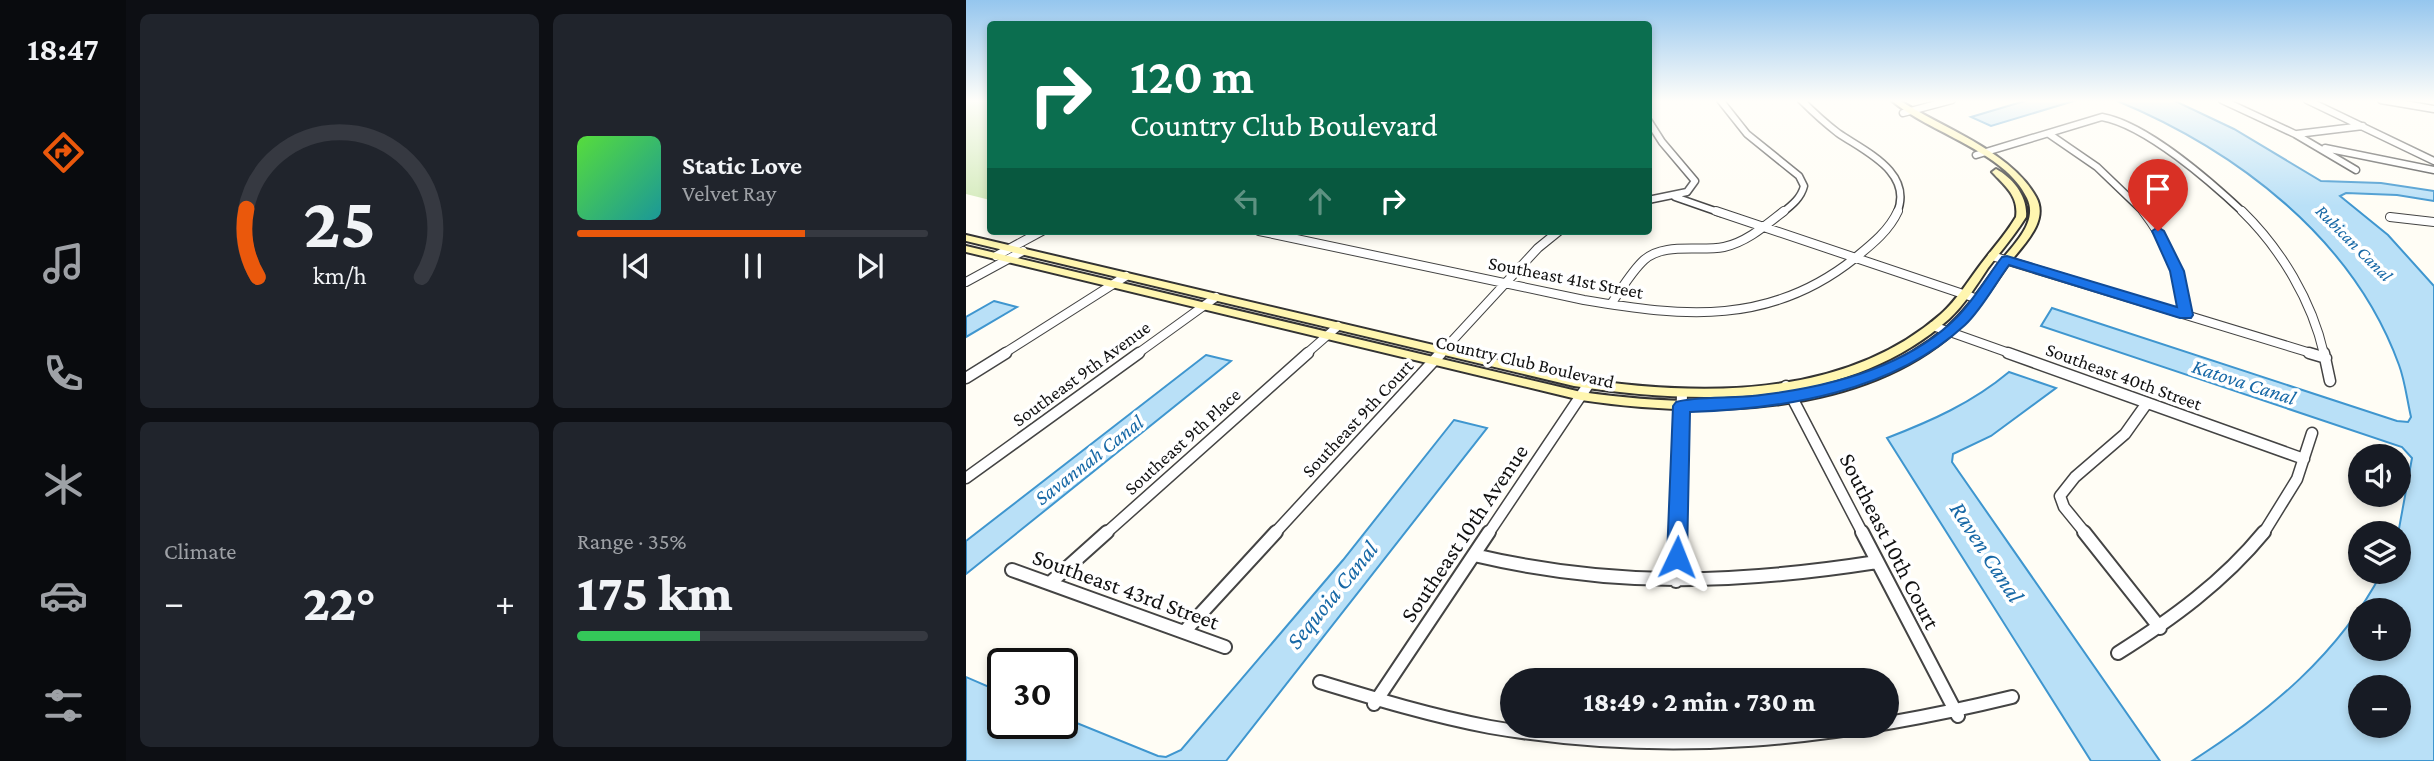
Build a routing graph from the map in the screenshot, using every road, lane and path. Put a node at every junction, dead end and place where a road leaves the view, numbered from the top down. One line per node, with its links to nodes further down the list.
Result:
1 (1658, 136): 15 (street)
2 (1749, 136): 19 (street)
3 (1843, 136): 27 (street, Southeast 41st Street)
4 (1948, 136): 11 (main road, Country Club Boulevard)
5 (2044, 136): 11 (street)
6 (2051, 136): 38 (street)
7 (2141, 136): 44 (street)
8 (2298, 136): 10 (street)
9 (2384, 136): 12 (street)
10 (2317, 146): 13 (street); 14 (street)
11 (1980, 154): 26 (main road, Country Club Boulevard); 28 (main road, Country Club Boulevard)
12 (2434, 161)
13 (2356, 170)
14 (2434, 170)
15 (1675, 197): 16 (street); 19 (street)
16 (1652, 200)
17 (2390, 217): 18 (street)
18 (2433, 222)
19 (1764, 227): 27 (street); 36 (street)
20 (1036, 235): 25 (street)
21 (1278, 235): 31 (street, Southeast 41st Street)
22 (1555, 235): 31 (street, Southeast 9th Court)
23 (966, 238): 25 (main road, Country Club Boulevard)
24 (966, 248): 25 (main road, Country Club Boulevard)
25 (1009, 254): 29 (main road, Country Club Boulevard); 30 (street); 32 (main road, Country Club Boulevard)
26 (1992, 256): 28 (street); 33 (main road, Country Club Boulevard)
27 (1857, 258): 33 (street); 36 (street, Southeast 41st Street)
28 (2007, 260): 35 (main road, Country Club Boulevard); 38 (street)
29 (1126, 276): 32 (street); 34 (main road, Country Club Boulevard)
30 (966, 282)
31 (1507, 283): 36 (street, Southeast 41st Street); 43 (street, Southeast 9th Court)
32 (1114, 284): 37 (main road, Country Club Boulevard); 45 (street)
33 (1964, 294): 35 (street); 40 (main road, Country Club Boulevard)
34 (1216, 297): 37 (street, Southeast 9th Avenue); 39 (main road, Country Club Boulevard)
35 (1978, 299): 41 (main road, Country Club Boulevard)
36 (1611, 304)
37 (1204, 306): 42 (main road, Country Club Boulevard); 53 (street, Southeast 9th Avenue)
38 (2186, 315): 44 (street)
39 (1338, 326): 42 (street, Southeast 9th Place); 43 (main road, Country Club Boulevard)
40 (1933, 326): 41 (street, Southeast 40th Street); 48 (main road, Country Club Boulevard)
41 (1949, 332): 48 (main road, Country Club Boulevard); 50 (street, Southeast 40th Street)
42 (1327, 335): 43 (main road, Country Club Boulevard); 58 (street, Southeast 9th Place)
43 (1439, 355): 47 (main road, Country Club Boulevard); 60 (street, Southeast 9th Court)
44 (2326, 358): 46 (street)
45 (966, 378)
46 (2330, 381)
47 (1585, 390): 49 (main road, Country Club Boulevard); 54 (street, Southeast 10th Avenue)
48 (1789, 391): 49 (main road, Country Club Boulevard); 55 (street, Southeast 10th Court)
49 (1682, 400): 57 (street)
50 (2147, 403): 52 (street, Southeast 40th Street); 59 (street)
51 (2312, 433): 52 (street)
52 (2304, 459): 59 (street)
53 (966, 478)
54 (1474, 555): 57 (street); 65 (street, Southeast 10th Avenue)
55 (1877, 562): 57 (street); 66 (street, Southeast 10th Court)
56 (1012, 570): 58 (street, Southeast 43rd Street)
57 (1676, 581)
58 (1050, 583): 60 (street, Southeast 43rd Street)
59 (2160, 628): 62 (street)
60 (1184, 632): 61 (street, Southeast 43rd Street)
61 (1224, 647)
62 (2118, 653)
63 (1320, 682): 65 (street)
64 (2012, 697): 66 (street)
65 (1374, 704): 66 (street)
66 (1958, 716)

